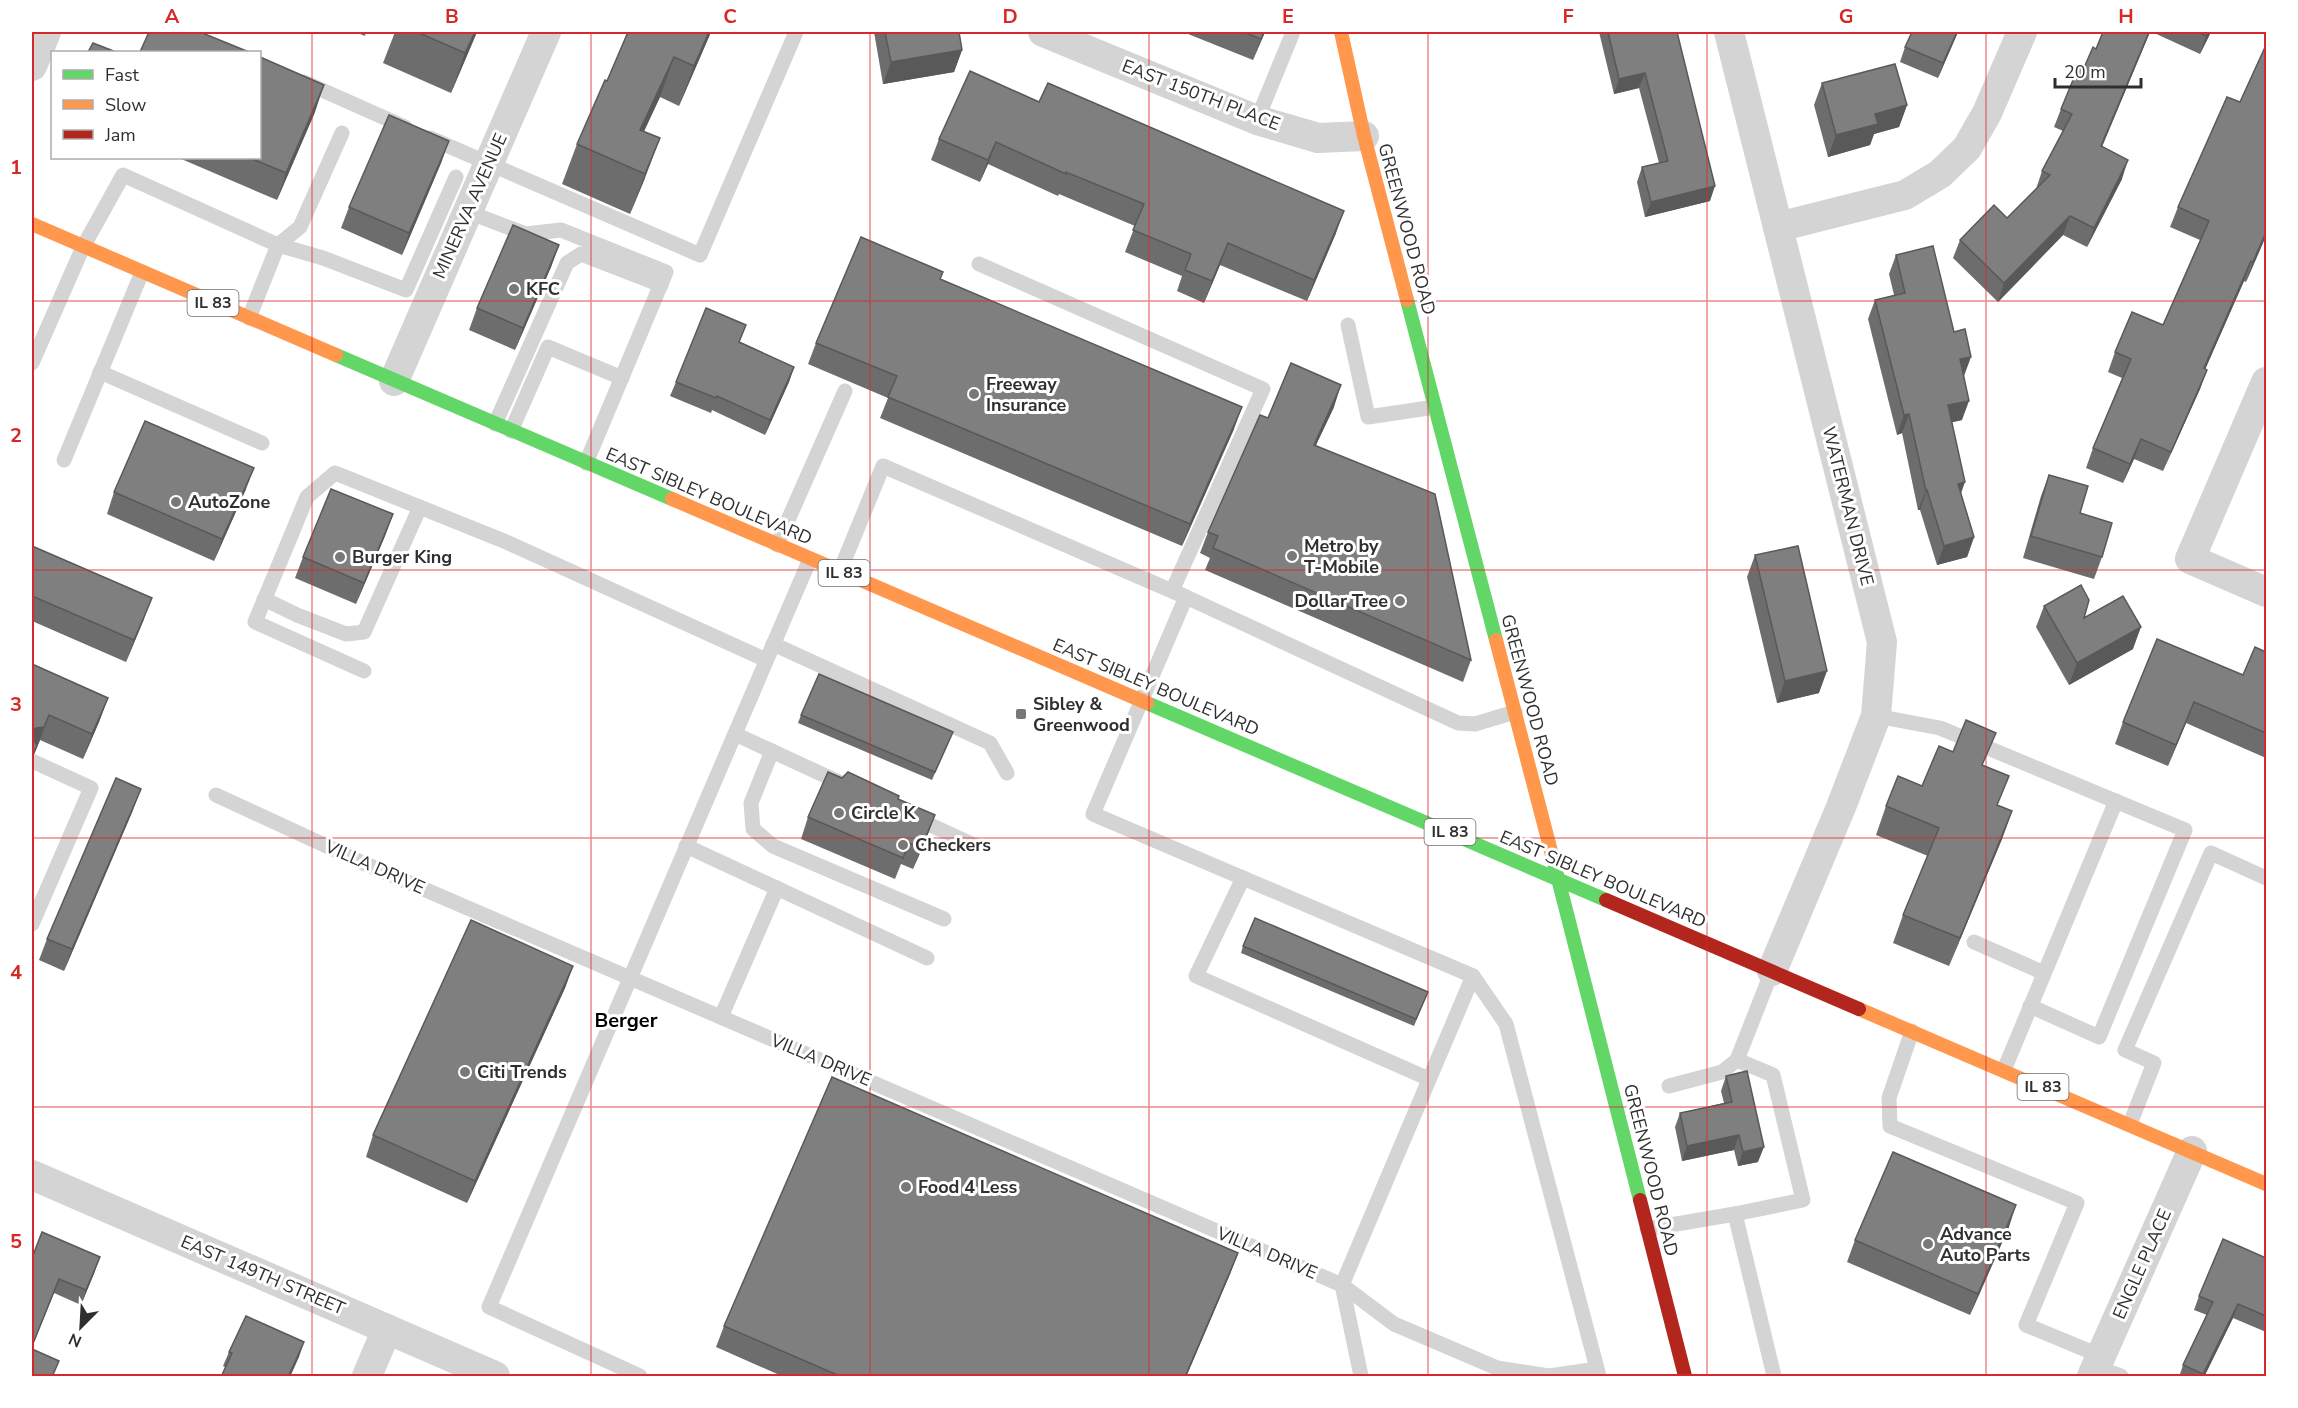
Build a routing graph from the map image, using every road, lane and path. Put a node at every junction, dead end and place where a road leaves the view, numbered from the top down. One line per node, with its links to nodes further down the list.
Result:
1 (46, 32): 9 (street)
2 (546, 32): 14 (street, MINERVA AVENUE)
3 (796, 32): 14 (lane)
4 (1043, 32): 11 (street, EAST 150TH PLACE)
5 (1293, 32): 11 (lane)
6 (1341, 32): 13 (main road, GREENWOOD ROAD)
7 (1729, 32): 18 (street, WATERMAN DRIVE)
8 (2022, 32): 18 (street)
9 (32, 66)
10 (292, 77): 14 (lane)
11 (1257, 120): 13 (street, EAST 150TH PLACE)
12 (342, 133): 19 (lane)
13 (1364, 136): 33 (main road, GREENWOOD ROAD)
14 (489, 164): 16 (street, MINERVA AVENUE)
15 (456, 177): 19 (lane)
16 (468, 212): 23 (lane); 30 (street, MINERVA AVENUE)
17 (32, 224): 20 (main road, EAST SIBLEY BOULEVARD / IL 83)
18 (1778, 227): 51 (street, WATERMAN DRIVE)
19 (278, 245): 20 (lane); 24 (lane)
20 (83, 246): 22 (main road, EAST SIBLEY BOULEVARD / IL 83); 26 (lane)
21 (979, 264): 44 (lane)
22 (142, 272): 24 (main road, EAST SIBLEY BOULEVARD / IL 83); 28 (lane)
23 (661, 285): 29 (lane); 34 (lane)
24 (249, 318): 30 (main road, EAST SIBLEY BOULEVARD / IL 83)
25 (1348, 325): 33 (lane)
26 (37, 336): 27 (lane)
27 (32, 363)
28 (100, 372): 36 (lane); 37 (lane)
29 (622, 378): 35 (lane); 38 (lane)
30 (394, 381): 34 (main road, EAST SIBLEY BOULEVARD / IL 83)
31 (2266, 382): 43 (street)
32 (845, 391): 40 (lane)
33 (1435, 407): 50 (main road, GREENWOOD ROAD)
34 (495, 424): 35 (main road, EAST SIBLEY BOULEVARD / IL 83)
35 (511, 431): 38 (main road, EAST SIBLEY BOULEVARD / IL 83)
36 (262, 443)
37 (63, 460)
38 (586, 463): 40 (main road, EAST SIBLEY BOULEVARD / IL 83)
39 (420, 507): 45 (lane); 45 (lane); 47 (lane)
40 (777, 544): 41 (main road, EAST SIBLEY BOULEVARD / IL 83)
41 (810, 559): 42 (main road, EAST SIBLEY BOULEVARD / IL 83); 46 (lane)
42 (840, 572): 44 (lane); 49 (main road, EAST SIBLEY BOULEVARD / IL 83)
43 (2266, 592)
44 (1179, 594): 49 (lane); 50 (lane)
45 (264, 599): 48 (lane)
46 (773, 644): 47 (lane); 55 (lane)
47 (766, 660): 52 (lane)
48 (364, 671)
49 (1141, 700): 62 (lane); 64 (main road, EAST SIBLEY BOULEVARD / IL 83)
50 (1515, 712): 64 (main road, GREENWOOD ROAD)
51 (1876, 716): 58 (lane); 70 (street, WATERMAN DRIVE)
52 (735, 734): 53 (lane); 60 (lane)
53 (772, 751): 56 (lane); 66 (lane)
54 (32, 761): 67 (lane)
55 (1007, 773)
56 (858, 791)
57 (216, 795): 73 (lane, VILLA DRIVE)
58 (2116, 801): 71 (lane); 74 (lane)
59 (901, 811): 61 (lane)
60 (686, 846): 65 (lane); 73 (lane)
61 (976, 846)
62 (1243, 878): 72 (lane); 79 (lane)
63 (2266, 878): 81 (lane)
64 (1558, 879): 70 (main road, EAST SIBLEY BOULEVARD / IL 83); 86 (main road, GREENWOOD ROAD)
65 (777, 888): 69 (lane); 75 (lane)
66 (944, 919)
67 (32, 924)
68 (1974, 942): 71 (lane)
69 (927, 958)
70 (1772, 971): 76 (main road, EAST SIBLEY BOULEVARD / IL 83); 77 (lane)
71 (2044, 973): 74 (lane)
72 (1473, 976): 79 (lane); 90 (lane)
73 (630, 978): 75 (lane, VILLA DRIVE); 93 (lane)
74 (2030, 1006): 78 (lane)
75 (721, 1017): 87 (lane, VILLA DRIVE)
76 (1912, 1031): 78 (main road, EAST SIBLEY BOULEVARD / IL 83); 89 (lane)
77 (1737, 1060): 80 (lane); 85 (lane)
78 (2004, 1070): 81 (main road, EAST SIBLEY BOULEVARD / IL 83)
79 (1430, 1079): 87 (lane)
80 (1669, 1086)
81 (2130, 1125): 82 (main road, EAST SIBLEY BOULEVARD / IL 83)
82 (2192, 1151): 84 (main road, EAST SIBLEY BOULEVARD / IL 83); 89 (street, ENGLE PLACE)
83 (32, 1174): 88 (street, EAST 149TH STREET)
84 (2266, 1184)
85 (1736, 1214): 86 (lane); 96 (lane)
86 (1647, 1228): 95 (main road, GREENWOOD ROAD)
87 (1342, 1285): 90 (lane, VILLA DRIVE); 94 (lane)
88 (387, 1329): 91 (street); 92 (street, EAST 149TH STREET)
89 (2102, 1369)
90 (1598, 1373)
91 (367, 1377)
92 (495, 1377)
93 (640, 1377)
94 (1361, 1377)
95 (1685, 1377)
96 (1774, 1377)

